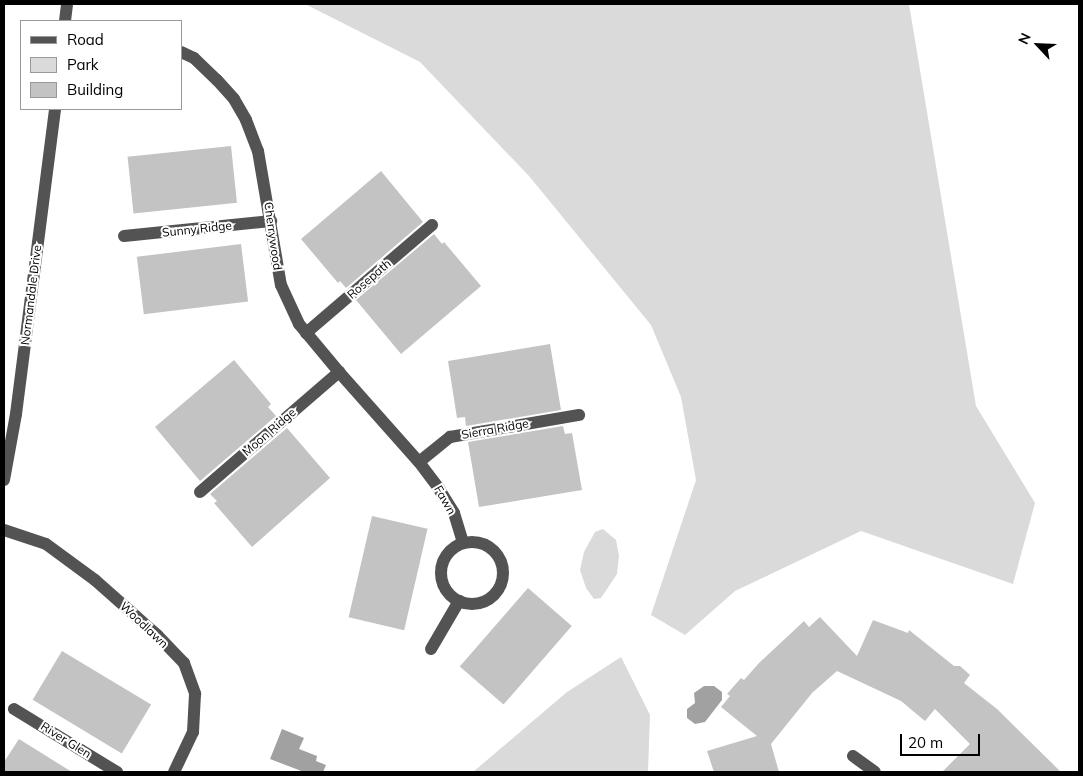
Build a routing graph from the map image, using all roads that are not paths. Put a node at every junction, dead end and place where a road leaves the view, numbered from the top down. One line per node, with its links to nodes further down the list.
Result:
1 (67, 4): 2 (street)
2 (65, 20)
3 (182, 52): 5 (street, Cherrywood)
4 (55, 110): 12 (street, Normandale Drive)
5 (271, 221): 7 (street, Sunny Ridge); 8 (street, Cherrywood)
6 (432, 225): 8 (street, Rosepath)
7 (124, 236)
8 (306, 333): 9 (street, Cherrywood)
9 (339, 372): 11 (street, Cherrywood); 13 (street, Moon Ridge)
10 (579, 415): 11 (street, Sierra Ridge)
11 (419, 462): 15 (street, Fawn)
12 (4, 480)
13 (200, 492)
14 (4, 530): 21 (street, Woodlawn)
15 (463, 543): 16 (street); 16 (street)
16 (459, 601): 17 (street)
17 (431, 649)
18 (14, 708): 20 (street, River Glen)
19 (853, 756): 22 (street)
20 (117, 772)
21 (174, 772)
22 (874, 772)

